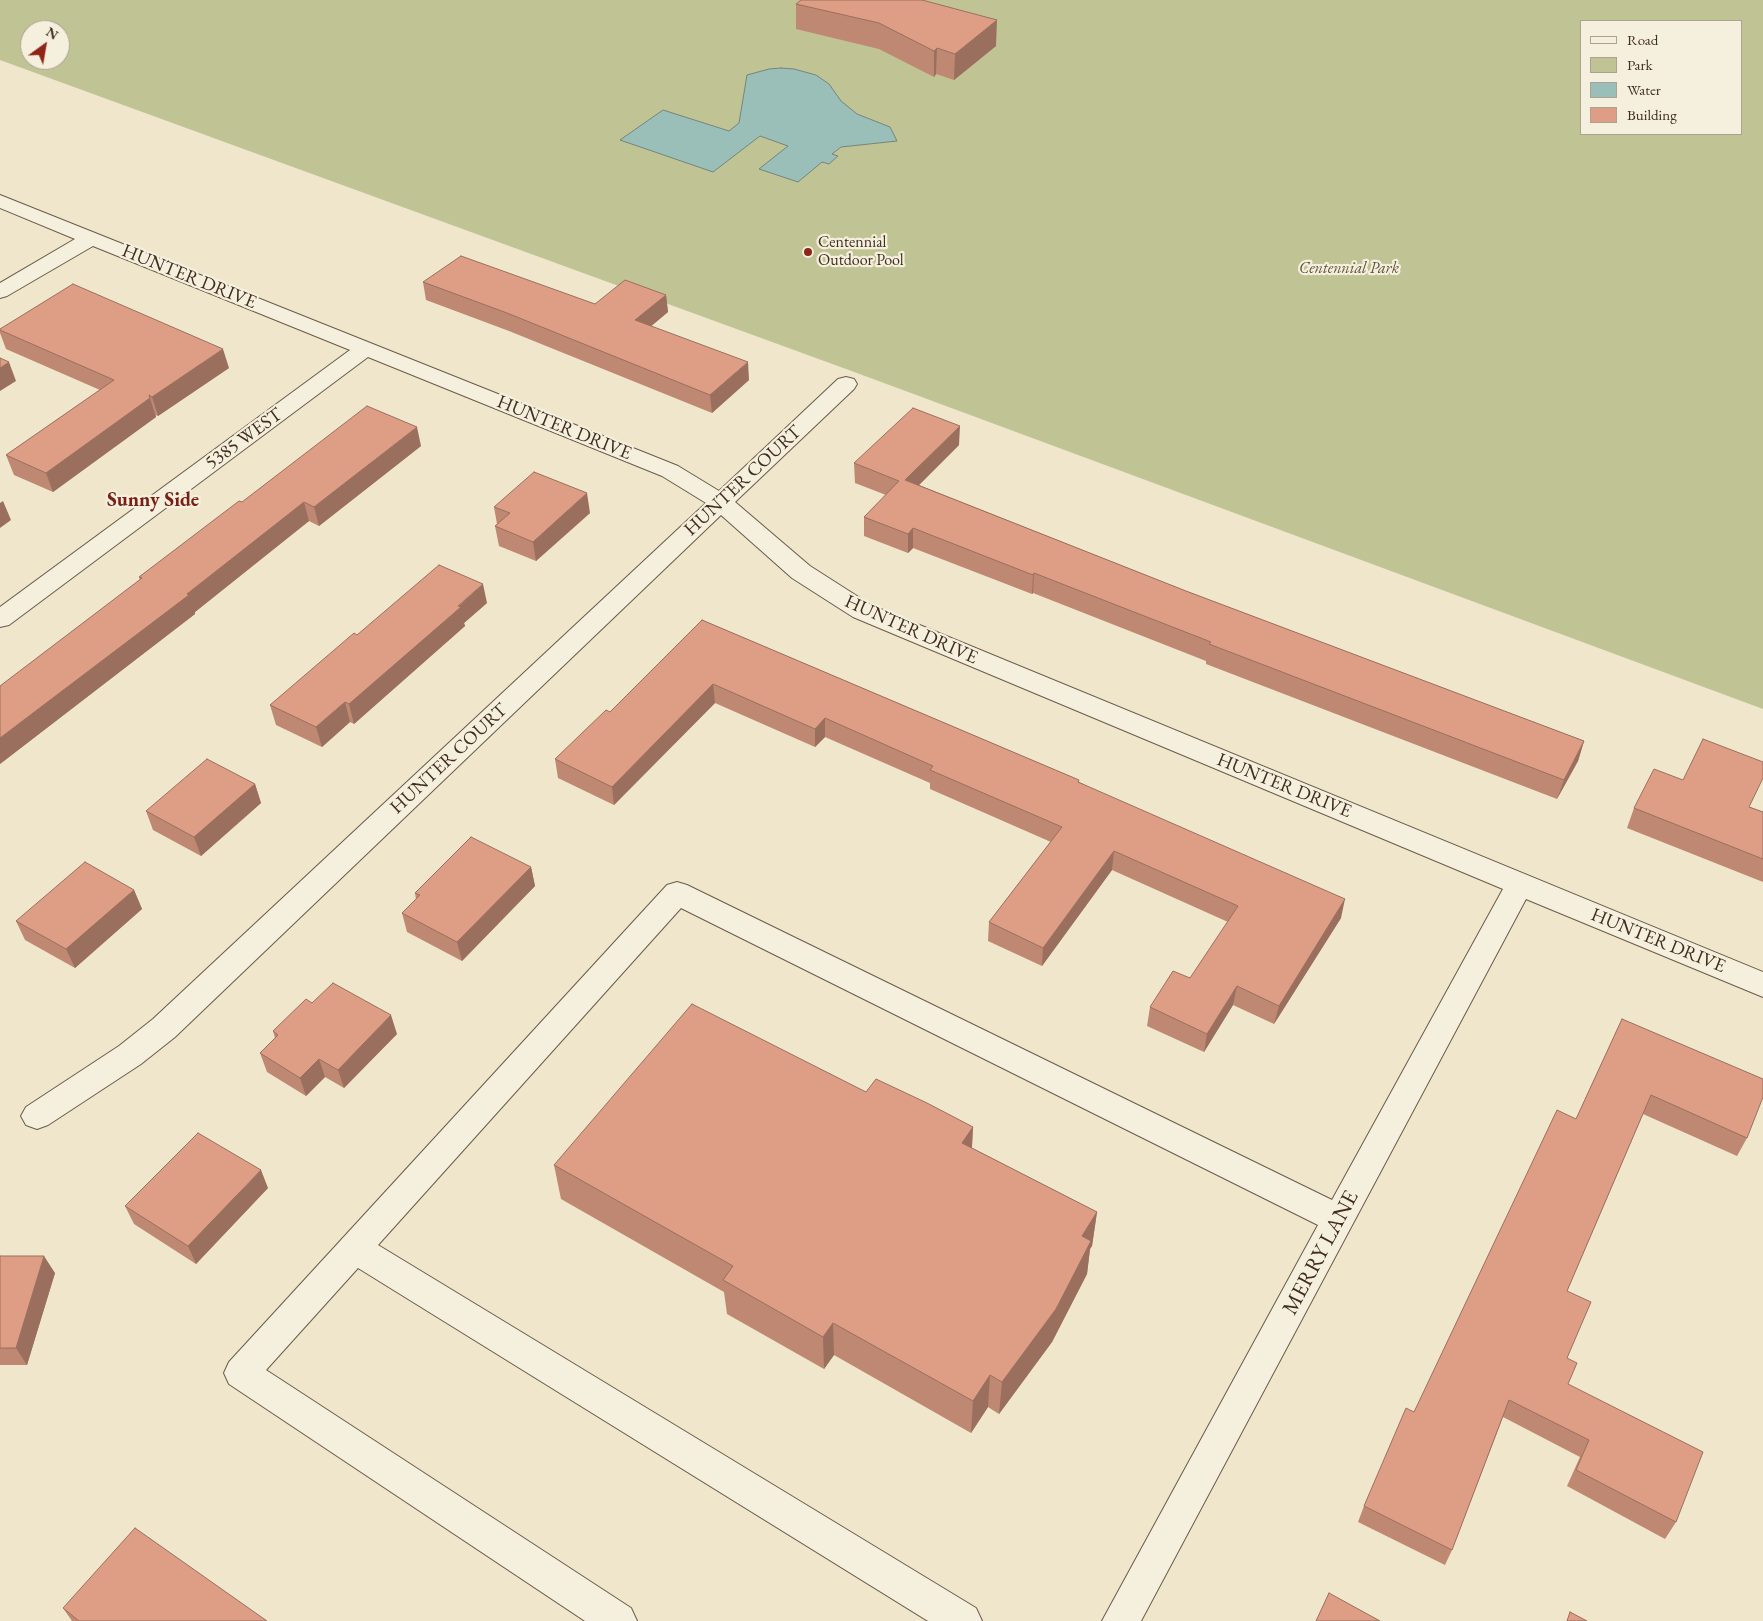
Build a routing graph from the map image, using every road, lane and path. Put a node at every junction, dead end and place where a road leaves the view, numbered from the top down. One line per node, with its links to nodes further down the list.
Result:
1 (0, 201): 2 (street, HUNTER DRIVE)
2 (91, 238): 3 (street); 4 (street, HUNTER DRIVE)
3 (0, 292)
4 (367, 348): 6 (street, HUNTER DRIVE); 7 (street, 5385 WEST)
5 (846, 384): 6 (street, HUNTER COURT)
6 (720, 502): 8 (street, HUNTER DRIVE); 10 (street, HUNTER COURT)
7 (0, 619)
8 (1520, 884): 9 (street, HUNTER DRIVE); 11 (street, MERRY LANE)
9 (1763, 984)
10 (37, 1116)
11 (1339, 1219): 12 (street); 15 (street, MERRY LANE)
12 (354, 1248): 13 (street); 14 (street)
13 (618, 1621)
14 (963, 1621)
15 (1121, 1621)

